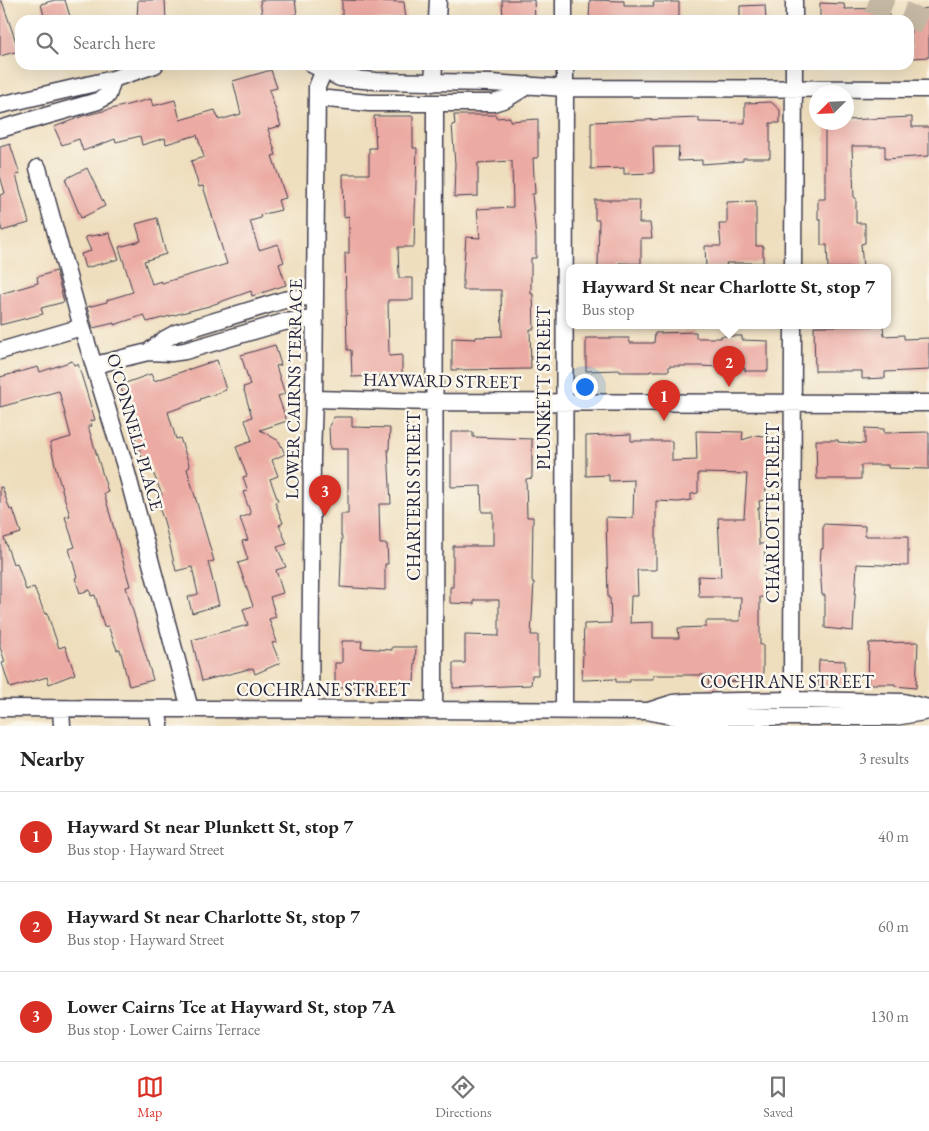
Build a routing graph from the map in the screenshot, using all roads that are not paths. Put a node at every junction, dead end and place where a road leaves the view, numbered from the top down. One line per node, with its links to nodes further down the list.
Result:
1 (438, 0): 4 (street)
2 (564, 0): 5 (street)
3 (794, 0): 6 (street)
4 (437, 15)
5 (564, 15)
6 (794, 15)
7 (139, 70): 13 (street)
8 (318, 70): 19 (street, LOWER CAIRNS TERRACE)
9 (322, 70): 14 (street)
10 (434, 70): 14 (street)
11 (565, 70): 16 (street, PLUNKETT STREET)
12 (794, 70): 17 (street)
13 (113, 78): 21 (street); 22 (street)
14 (434, 83): 15 (street)
15 (530, 85): 16 (street); 20 (street)
16 (564, 88): 17 (street); 34 (street, PLUNKETT STREET)
17 (794, 88): 18 (street); 24 (street)
18 (929, 89)
19 (317, 98): 20 (street); 25 (street, LOWER CAIRNS TERRACE)
20 (436, 103): 33 (street, CHARTERIS STREET)
21 (0, 105)
22 (0, 129)
23 (38, 168): 27 (street, O'CONNELL PLACE)
24 (793, 264)
25 (315, 296): 26 (street, LOWER CAIRNS TERRACE); 30 (street)
26 (315, 319): 30 (street); 32 (street, LOWER CAIRNS TERRACE)
27 (82, 327): 29 (street); 31 (street, O'CONNELL PLACE)
28 (793, 329): 35 (street, CHARLOTTE STREET)
29 (0, 351)
30 (148, 352): 31 (street)
31 (95, 365): 41 (street, O'CONNELL PLACE)
32 (314, 400): 33 (street, HAYWARD STREET); 42 (street, LOWER CAIRNS TERRACE)
33 (434, 402): 34 (street, HAYWARD STREET); 43 (street, CHARTERIS STREET)
34 (564, 402): 35 (street, HAYWARD STREET); 44 (street, PLUNKETT STREET)
35 (793, 403): 36 (street, HAYWARD STREET); 37 (street, CHARLOTTE STREET)
36 (929, 403)
37 (792, 700): 45 (street, COCHRANE STREET); 46 (street, COCHRANE STREET)
38 (0, 708): 39 (street, COCHRANE STREET)
39 (60, 709): 40 (street, COCHRANE STREET); 48 (street)
40 (157, 709): 41 (street, COCHRANE STREET); 49 (street)
41 (190, 709): 42 (street, COCHRANE STREET)
42 (310, 710): 43 (street, COCHRANE STREET)
43 (434, 710): 44 (street, COCHRANE STREET)
44 (564, 710): 46 (street, COCHRANE STREET)
45 (929, 710): 47 (street, COCHRANE STREET)
46 (646, 711): 47 (street, COCHRANE STREET)
47 (816, 721)
48 (62, 726)
49 (160, 726)

